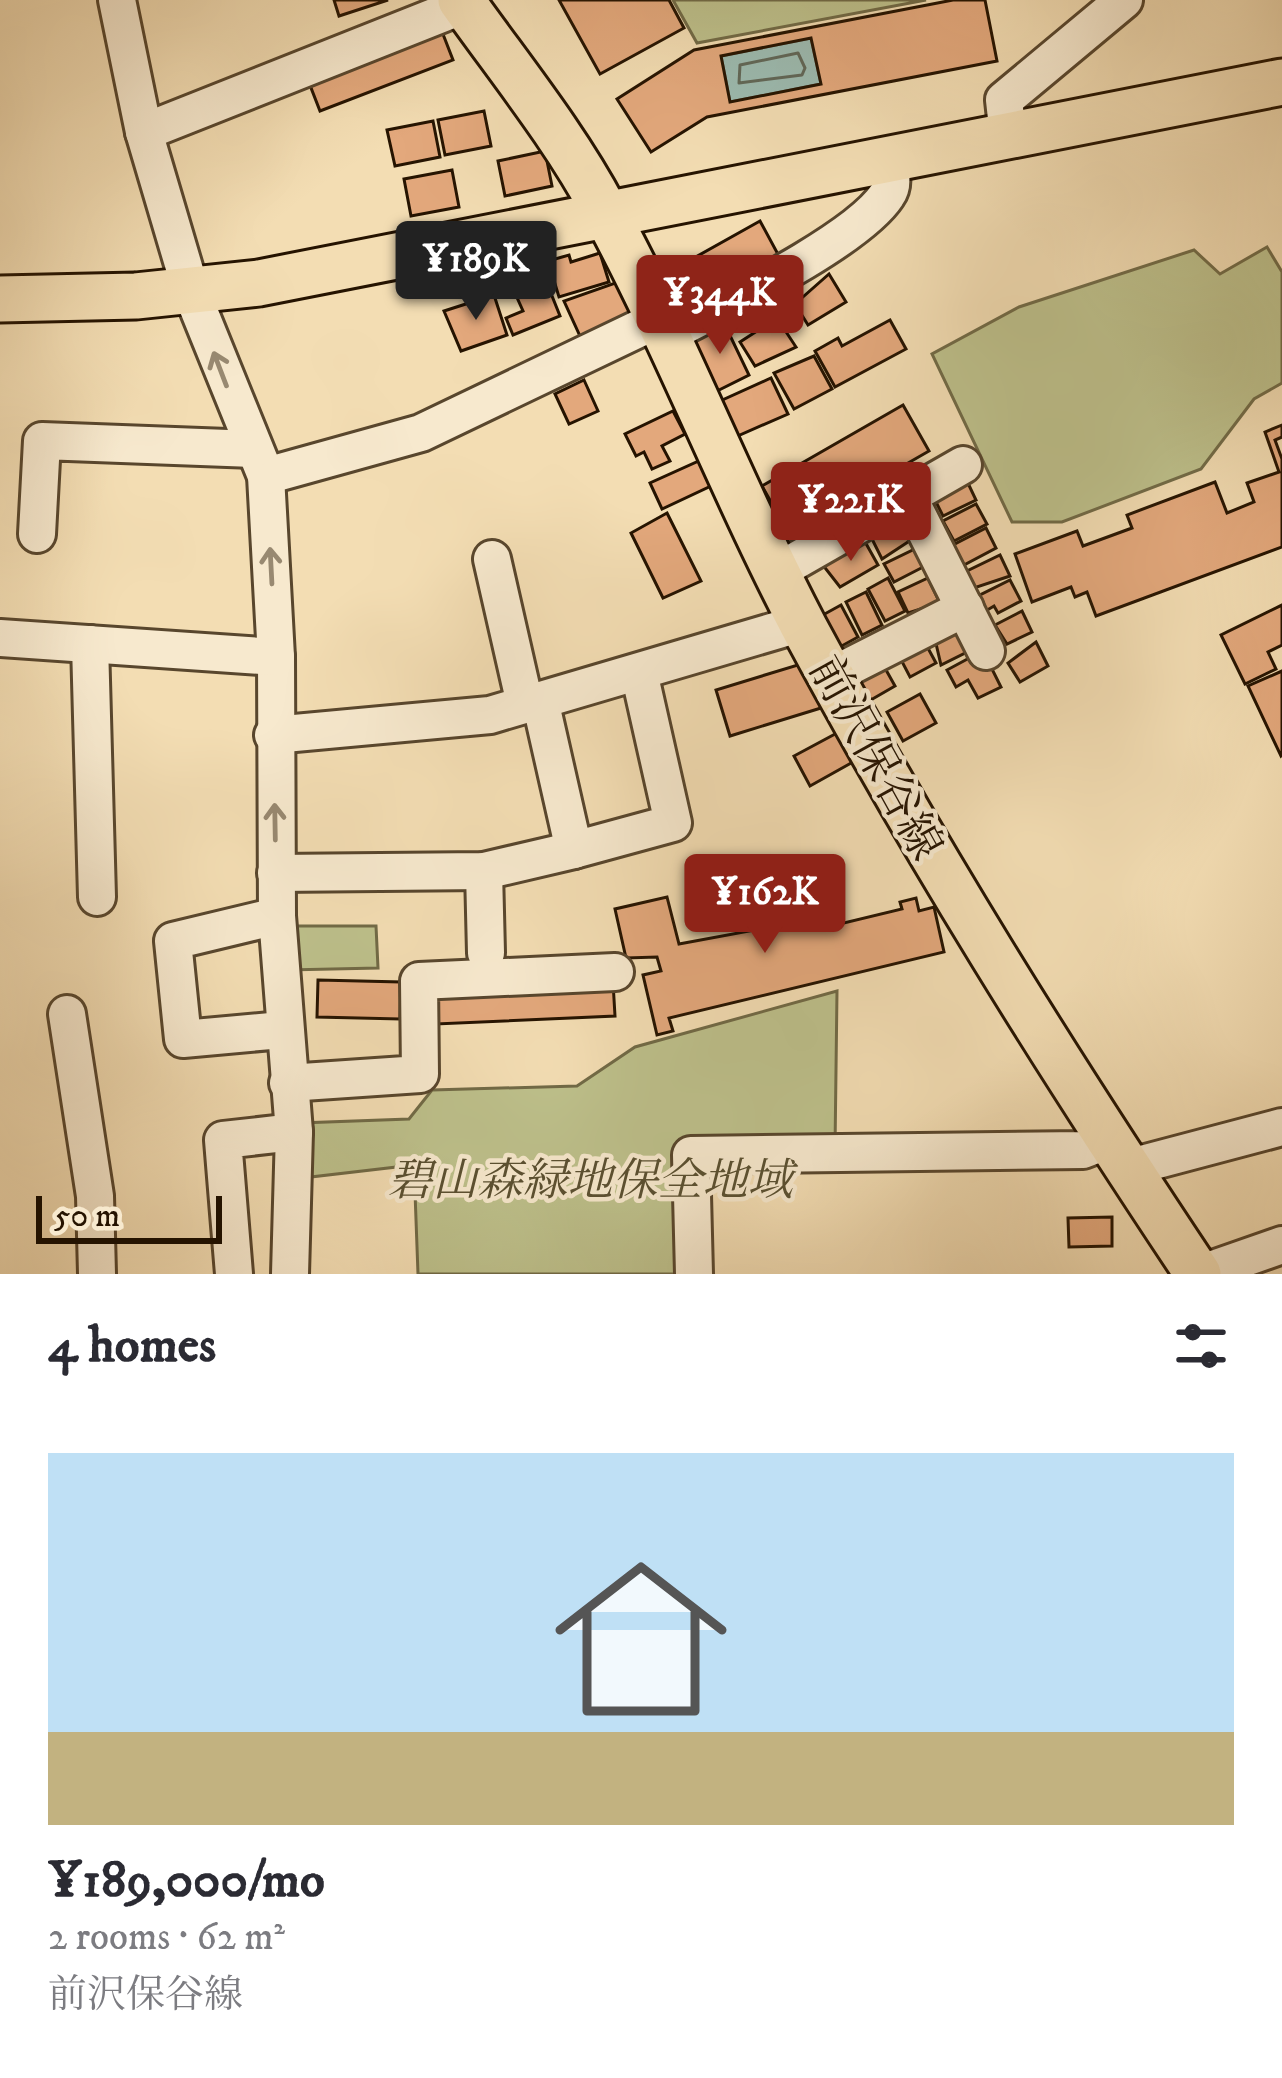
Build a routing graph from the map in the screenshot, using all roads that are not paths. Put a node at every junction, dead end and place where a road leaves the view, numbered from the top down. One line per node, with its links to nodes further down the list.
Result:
1 (117, 0): 5 (street)
2 (1124, 0): 6 (street)
3 (462, 2): 5 (street); 8 (main road, 前沢保谷線)
4 (1282, 82): 6 (main road)
5 (144, 131): 9 (street)
6 (1008, 136): 7 (main road)
7 (888, 159): 8 (main road); 11 (street)
8 (606, 213): 9 (main road); 11 (main road, 前沢保谷線)
9 (191, 291): 10 (main road); 12 (street, one-way to 9)
10 (0, 299)
11 (663, 327): 12 (street); 17 (main road, 前沢保谷線)
12 (260, 462): 15 (street); 23 (street, one-way to 12)
13 (963, 464): 14 (street)
14 (908, 496): 17 (street); 18 (street)
15 (38, 534)
16 (492, 559): 26 (street)
17 (778, 571): 19 (main road, 前沢保谷線)
18 (964, 608): 22 (street); 25 (street)
19 (802, 623): 24 (street); 25 (main road, 前沢保谷線)
20 (0, 638): 21 (street)
21 (90, 644): 23 (street); 31 (street)
22 (986, 651)
23 (276, 657): 27 (street)
24 (639, 673): 26 (street); 28 (street)
25 (831, 676): 40 (main road, 前沢保谷線)
26 (533, 702): 27 (street); 28 (street)
27 (273, 735): 30 (street, one-way to 27)
28 (574, 850): 29 (street)
29 (484, 871): 30 (street); 33 (street)
30 (276, 873): 32 (street)
31 (97, 897)
32 (277, 916): 36 (street); 36 (street)
33 (486, 953)
34 (615, 973): 37 (street)
35 (68, 1014): 42 (street)
36 (282, 1030): 37 (street)
37 (288, 1084): 39 (street)
38 (1282, 1127): 40 (street)
39 (294, 1132): 43 (street); 44 (street)
40 (1118, 1154): 45 (street); 46 (main road, 前沢保谷線)
41 (1282, 1245): 46 (street)
42 (97, 1274)
43 (234, 1274)
44 (290, 1274)
45 (694, 1274)
46 (1198, 1274)

